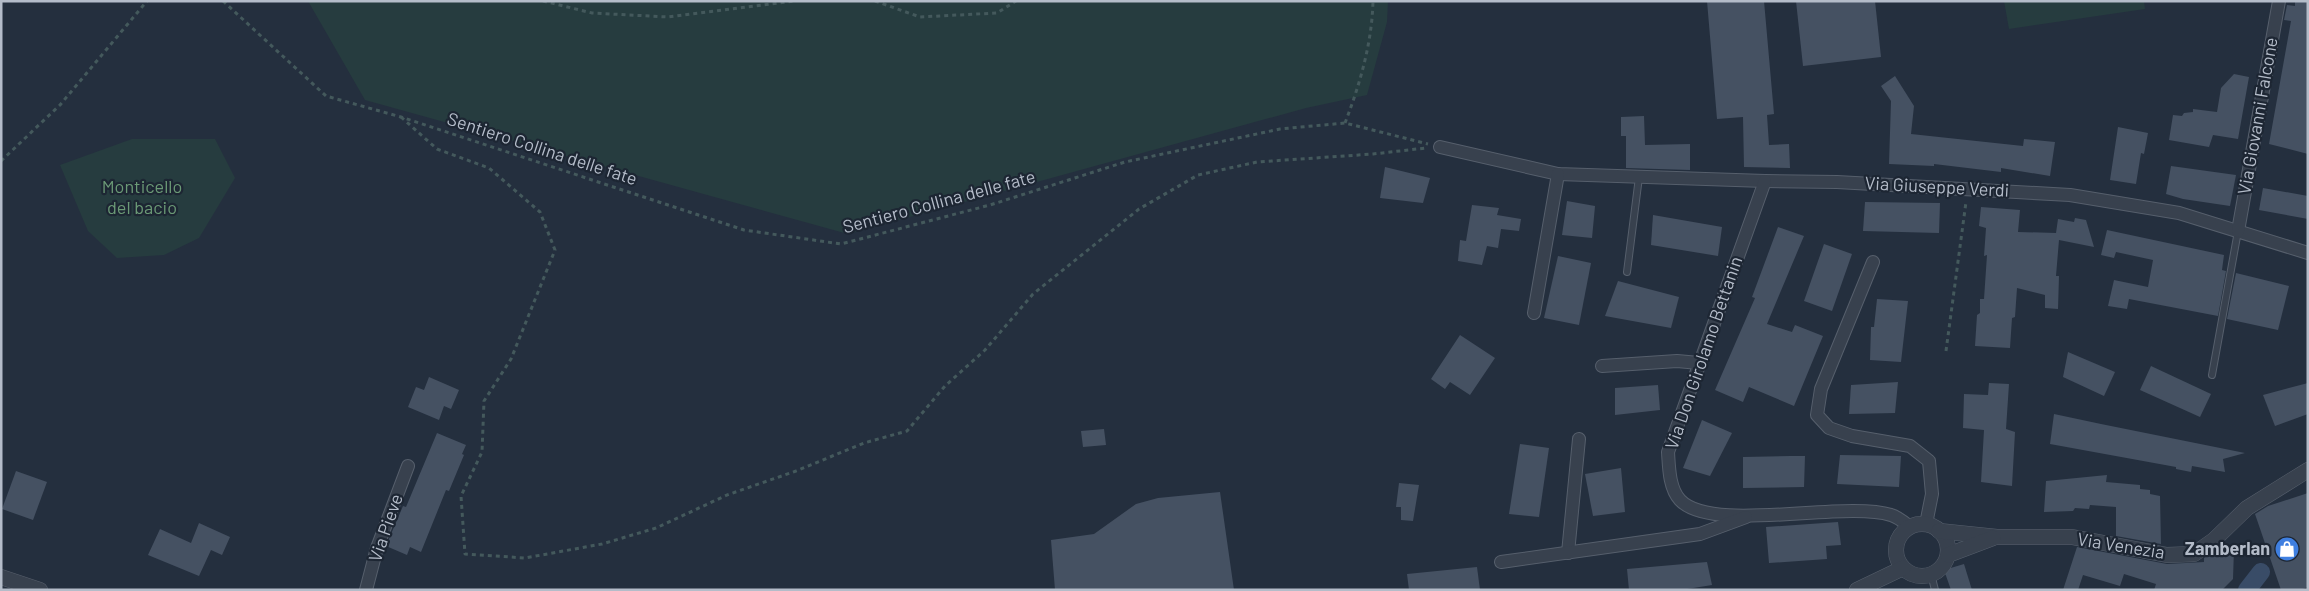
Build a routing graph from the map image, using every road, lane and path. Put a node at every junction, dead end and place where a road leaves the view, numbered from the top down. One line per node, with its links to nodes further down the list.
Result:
1 (147, 1): 12 (path)
2 (223, 1): 9 (path, Sentiero Collina delle fate)
3 (543, 1): 4 (path)
4 (794, 1)
5 (875, 1): 6 (path)
6 (1016, 1)
7 (1373, 1): 10 (path)
8 (2278, 1): 17 (street, Via Giovanni Falcone)
9 (401, 117): 10 (path, Sentiero Collina delle fate); 11 (path)
10 (1345, 124): 11 (path, Sentiero Collina delle fate)
11 (1440, 146): 13 (street, Via Giuseppe Verdi)
12 (1, 161)
13 (1558, 174): 14 (street, Via Giuseppe Verdi); 21 (street)
14 (1639, 177): 15 (street, Via Giuseppe Verdi); 20 (lane)
15 (1765, 182): 16 (street, Via Giuseppe Verdi); 23 (street, Via Don Girolamo Bettanin)
16 (1968, 189): 17 (street, Via Giuseppe Verdi); 22 (path)
17 (2238, 231): 18 (street, Via Giuseppe Verdi); 25 (lane)
18 (2308, 252)
19 (1873, 262): 31 (street)
20 (1627, 272)
21 (1534, 314)
22 (1946, 351)
23 (1699, 364): 24 (street); 29 (street, Via Don Girolamo Bettanin)
24 (1602, 366)
25 (2212, 375)
26 (1579, 439): 33 (street)
27 (408, 466): 40 (street, Via Pieve)
28 (2308, 470): 32 (street, Via Venezia)
29 (1755, 515): 30 (street, Via Don Girolamo Bettanin); 33 (street)
30 (1910, 527): 31 (street); 36 (street)
31 (1932, 528): 32 (street, Via Venezia); 34 (street)
32 (1997, 537): 34 (street, Via Venezia)
33 (1568, 553): 35 (street)
34 (1948, 555): 37 (street)
35 (1501, 562)
36 (1903, 568): 37 (street); 41 (street)
37 (1931, 574): 42 (lane)
38 (1, 577): 39 (street)
39 (40, 590)
40 (366, 590)
41 (1857, 590)
42 (1935, 590)

